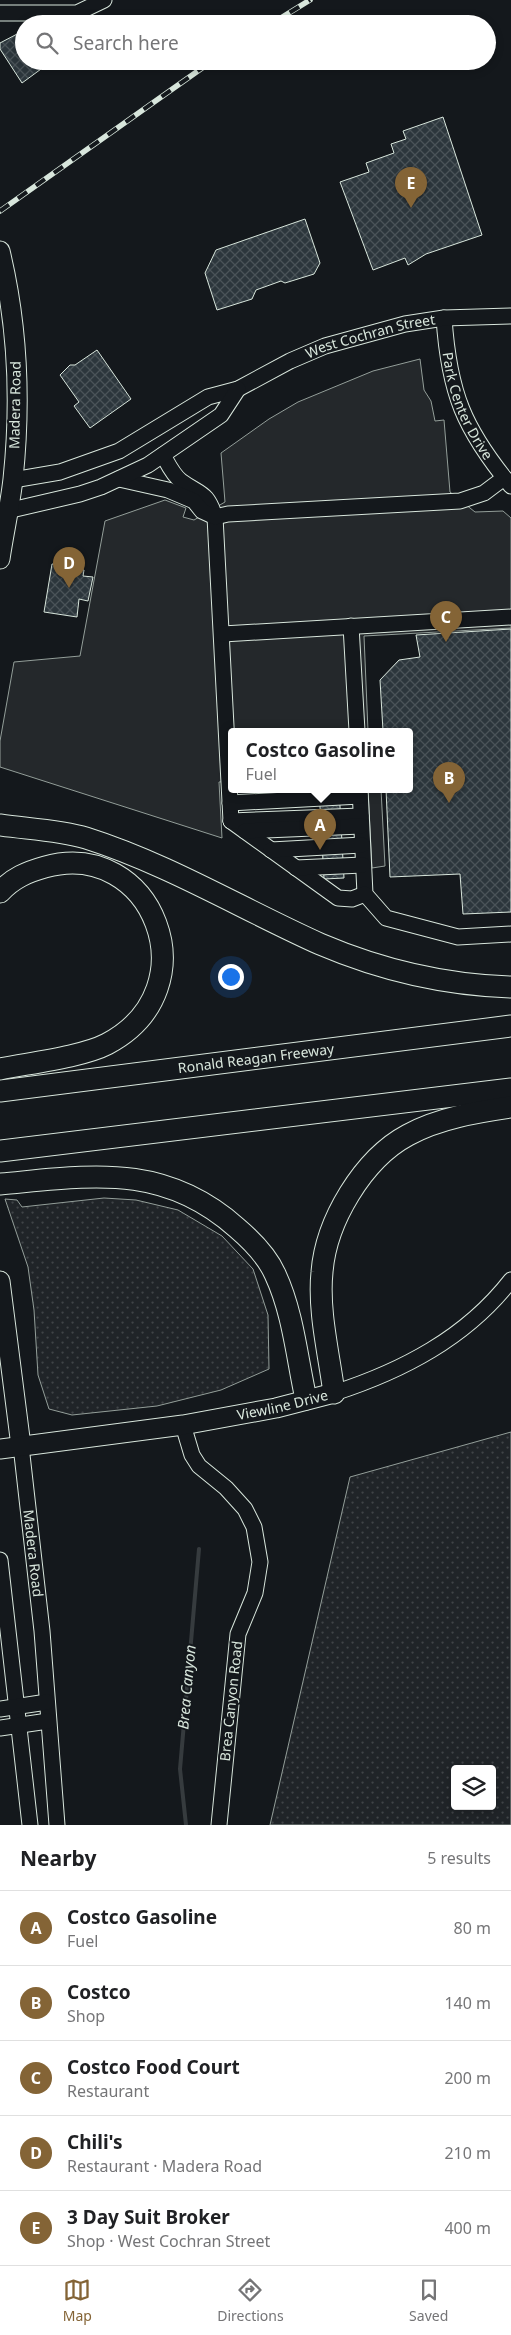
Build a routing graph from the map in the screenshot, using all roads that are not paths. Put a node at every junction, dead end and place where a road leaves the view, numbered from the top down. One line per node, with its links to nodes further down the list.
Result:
1 (104, 0): 2 (street)
2 (0, 13)
3 (0, 251): 9 (main road, Madera Road)
4 (511, 316): 5 (street, West Cochran Street)
5 (444, 318): 6 (street, West Cochran Street); 10 (street, Park Center Drive)
6 (238, 389): 7 (street, West Cochran Street); 9 (street, West Cochran Street)
7 (163, 455): 8 (street, West Cochran Street); 12 (street)
8 (119, 479): 11 (street, West Cochran Street); 12 (street)
9 (6, 481): 11 (main road, Madera Road)
10 (508, 482): 12 (street)
11 (4, 511): 13 (main road, Madera Road)
12 (215, 517): 16 (street)
13 (0, 559)
14 (511, 617): 15 (street)
15 (351, 626): 16 (street); 17 (street)
16 (223, 634): 18 (street)
17 (357, 728)
18 (228, 758)
19 (229, 793): 21 (street)
20 (319, 793): 21 (street)
21 (230, 807): 23 (street); 24 (street)
22 (0, 825): 30 (highway)
23 (362, 831): 24 (street); 25 (street); 26 (street); 28 (street)
24 (250, 835): 25 (street)
25 (276, 854): 26 (street)
26 (301, 872): 28 (street)
27 (0, 892): 32 (highway)
28 (365, 894): 29 (street)
29 (511, 934)
30 (511, 987)
31 (511, 1026): 34 (highway, Ronald Reagan Freeway)
32 (2, 1069)
33 (511, 1089): 36 (highway)
34 (4, 1090)
35 (511, 1107): 40 (highway)
36 (6, 1150)
37 (8, 1183): 41 (highway)
38 (511, 1280): 40 (street, Viewline Drive)
39 (0, 1281): 43 (main road, Madera Road)
40 (334, 1393): 41 (main road, Viewline Drive)
41 (306, 1399): 42 (main road, Viewline Drive)
42 (183, 1425): 43 (main road, Viewline Drive); 54 (street, Brea Canyon Road)
43 (21, 1446): 44 (main road, Viewline Drive); 46 (street, Madera Road)
44 (0, 1449)
45 (0, 1560): 47 (street)
46 (47, 1702): 47 (street); 49 (street, Madera Road)
47 (17, 1706): 48 (street); 50 (street)
48 (0, 1709)
49 (48, 1721): 50 (street); 53 (street, Madera Road)
50 (19, 1726): 51 (street); 52 (street)
51 (0, 1728)
52 (30, 1825)
53 (57, 1825)
54 (219, 1825)

